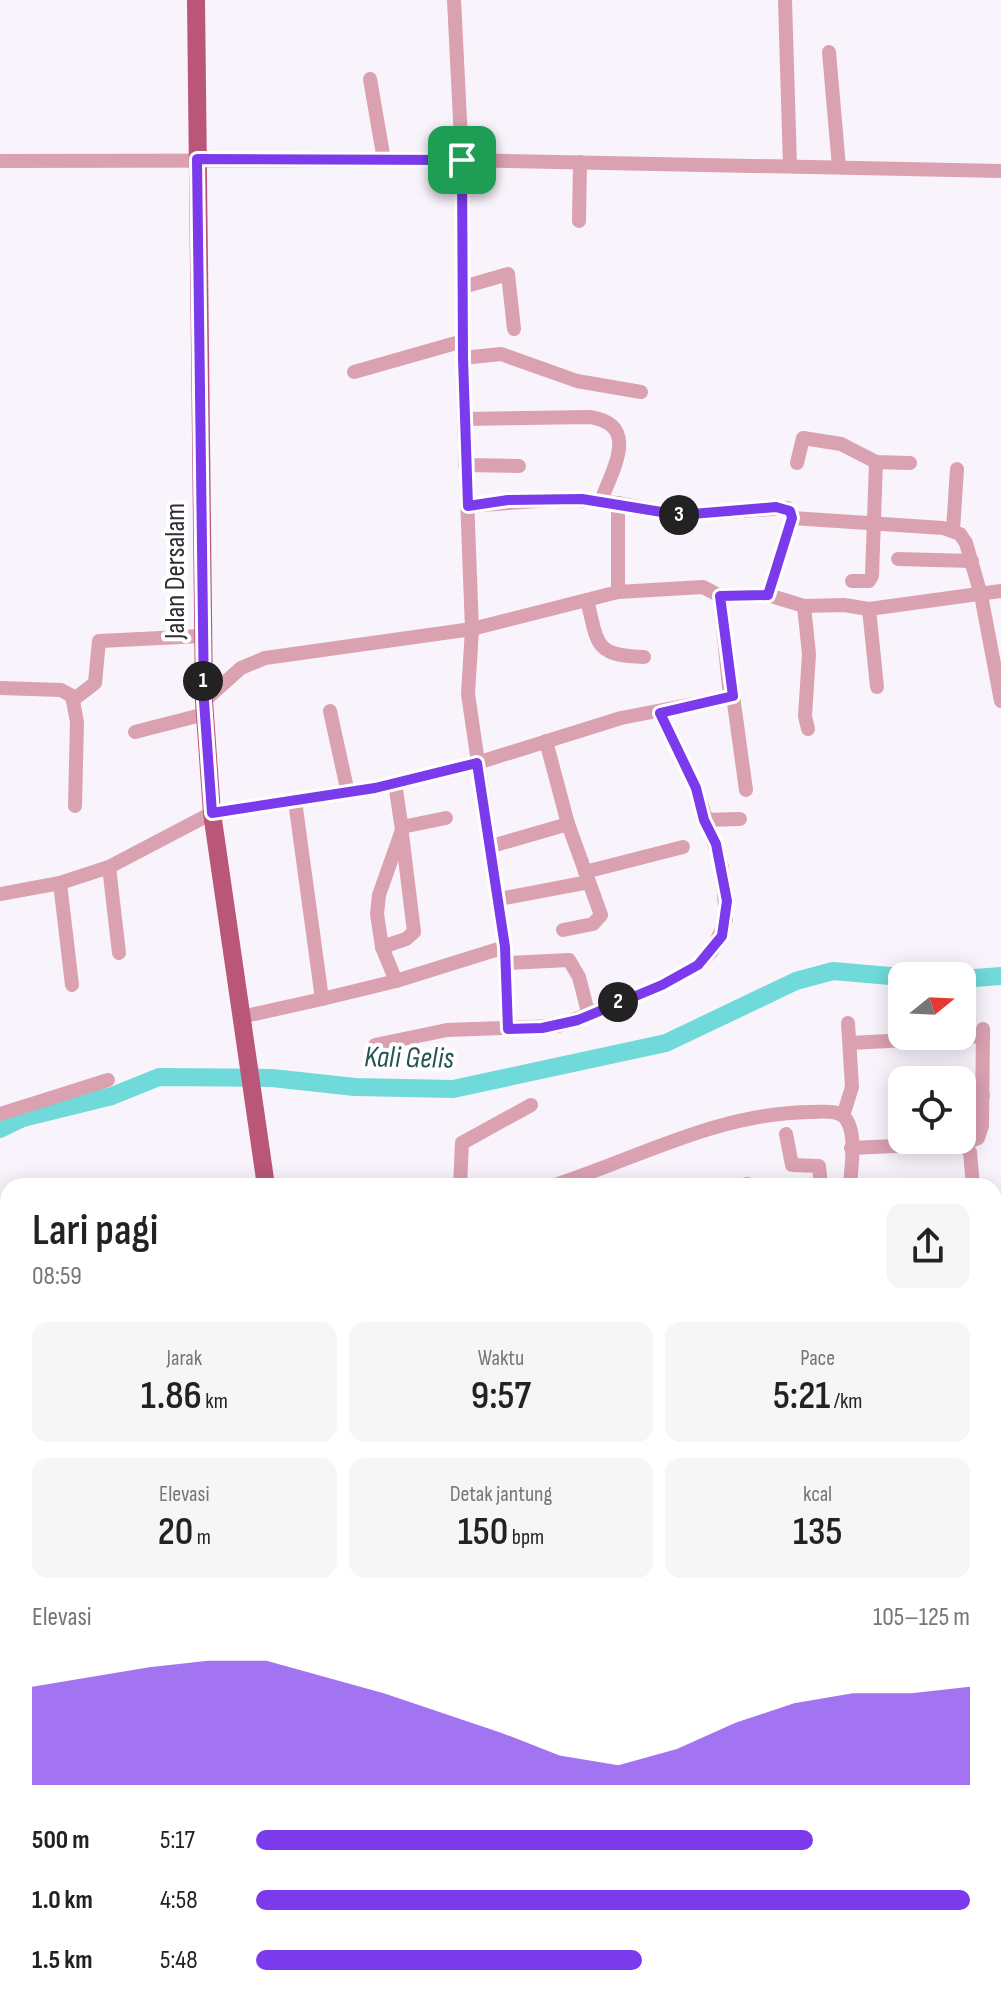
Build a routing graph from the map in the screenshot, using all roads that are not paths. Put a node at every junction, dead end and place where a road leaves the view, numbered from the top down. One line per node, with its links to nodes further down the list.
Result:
1 (196, 0): 6 (main road, Jalan Dersalam)
2 (454, 0): 8 (street)
3 (785, 0): 11 (street)
4 (829, 52): 12 (street)
5 (370, 79): 7 (street)
6 (197, 159): 7 (street); 9 (street); 46 (main road, Jalan Dersalam)
7 (384, 160): 8 (street)
8 (462, 160): 10 (street); 15 (street)
9 (0, 161)
10 (580, 162): 11 (street); 14 (street)
11 (790, 166): 12 (street)
12 (839, 167): 13 (street)
13 (1001, 171)
14 (579, 221)
15 (463, 287): 16 (street); 17 (street)
16 (514, 329)
17 (463, 341): 18 (street); 19 (street)
18 (463, 358): 20 (street); 21 (street)
19 (354, 372)
20 (641, 392)
21 (464, 419): 25 (street); 28 (street)
22 (876, 462): 23 (street); 24 (street); 32 (street)
23 (797, 463)
24 (910, 463)
25 (465, 465): 26 (street); 30 (street)
26 (519, 466)
27 (957, 469): 33 (street)
28 (601, 501): 29 (street); 30 (street)
29 (618, 503): 31 (street); 38 (street)
30 (468, 506): 45 (street)
31 (792, 518): 32 (street); 39 (street)
32 (871, 525): 33 (street); 36 (street)
33 (953, 530): 35 (street)
34 (898, 559): 35 (street)
35 (972, 561): 40 (street)
36 (852, 581)
37 (1001, 591): 40 (street)
38 (618, 592): 41 (street); 42 (street)
39 (768, 595): 41 (street); 43 (street)
40 (981, 595): 44 (street); 52 (street)
41 (720, 596): 50 (street)
42 (587, 600): 45 (street); 47 (street)
43 (804, 606): 44 (street); 56 (street)
44 (869, 609): 48 (street)
45 (472, 629): 53 (street); 59 (street)
46 (202, 636): 51 (street); 53 (main road, Jalan Dersalam)
47 (644, 657)
48 (877, 687)
49 (0, 688): 51 (street)
50 (733, 696): 55 (street); 61 (street)
51 (73, 700): 64 (street)
52 (1001, 701)
53 (204, 707): 57 (street); 65 (main road, Jalan Dersalam)
54 (330, 711): 62 (street)
55 (660, 713): 58 (street); 68 (street)
56 (808, 729)
57 (135, 732)
58 (546, 741): 59 (street); 69 (street)
59 (477, 763): 60 (street); 71 (street)
60 (395, 783): 62 (street); 70 (street)
61 (746, 790)
62 (348, 793): 63 (street)
63 (295, 801): 65 (street); 85 (street)
64 (75, 806)
65 (212, 813): 73 (street); 87 (main road, Jalan Dersalam)
66 (446, 818): 70 (street)
67 (740, 819): 68 (street)
68 (704, 820): 86 (street)
69 (568, 824): 71 (street); 74 (street)
70 (402, 828): 79 (street); 79 (street)
71 (492, 846): 77 (street)
72 (683, 847): 74 (street)
73 (109, 867): 75 (street); 81 (street)
74 (587, 877): 77 (street); 78 (street)
75 (60, 883): 76 (street); 84 (street)
76 (0, 894)
77 (499, 899): 80 (street)
78 (563, 930)
79 (382, 947): 83 (street)
80 (505, 947): 82 (street); 83 (street)
81 (119, 953)
82 (506, 963): 86 (street); 89 (street)
83 (396, 981): 85 (street)
84 (72, 985)
85 (322, 999): 87 (street)
86 (589, 1016): 89 (street)
87 (241, 1017): 103 (main road, Jalan Dersalam)
88 (848, 1023): 90 (street)
89 (508, 1029): 91 (street)
90 (850, 1043): 93 (street); 97 (street)
91 (375, 1045)
92 (108, 1080): 96 (street)
93 (983, 1096): 94 (street); 99 (street)
94 (976, 1097)
95 (531, 1105): 104 (street)
96 (0, 1114)
97 (843, 1116): 101 (street); 105 (street)
98 (786, 1134): 106 (street)
99 (976, 1136)
100 (888, 1147): 101 (street)
101 (851, 1148): 107 (street)
102 (970, 1154): 108 (street)
103 (265, 1178)
104 (460, 1178)
105 (581, 1178)
106 (820, 1178)
107 (850, 1178)
108 (972, 1178)

